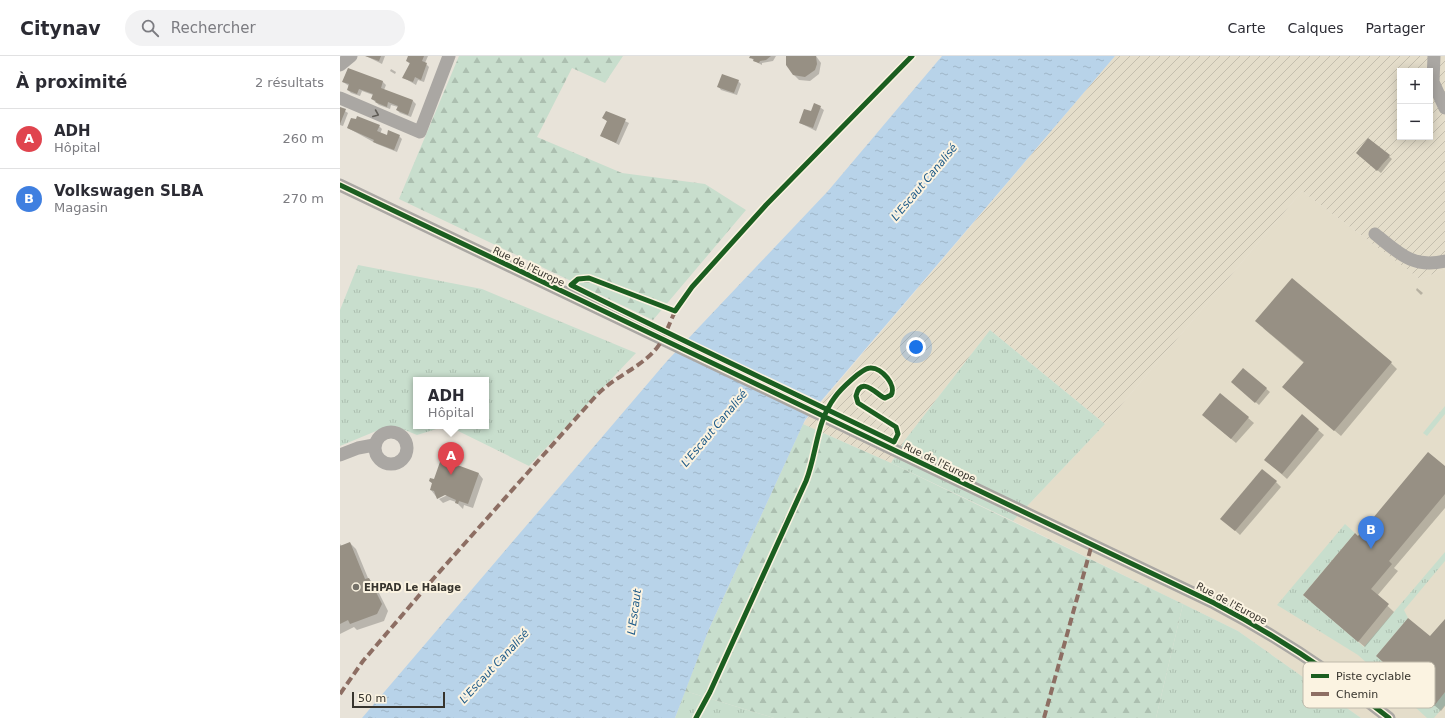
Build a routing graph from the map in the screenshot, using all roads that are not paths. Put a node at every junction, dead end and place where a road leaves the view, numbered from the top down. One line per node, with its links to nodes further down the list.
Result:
1 (351, 56): 4 (street)
2 (449, 56): 5 (street, one-way to 2)
3 (1434, 56): 6 (street)
4 (340, 65)
5 (340, 98)
6 (1445, 108)
7 (340, 185): 12 (street, Rue de l'Europe)
8 (1375, 234): 9 (street)
9 (1445, 261)
10 (374, 445): 11 (street)
11 (340, 455)
12 (1315, 662)
13 (1376, 708): 14 (street, Rue de l'Europe)
14 (1389, 718)

